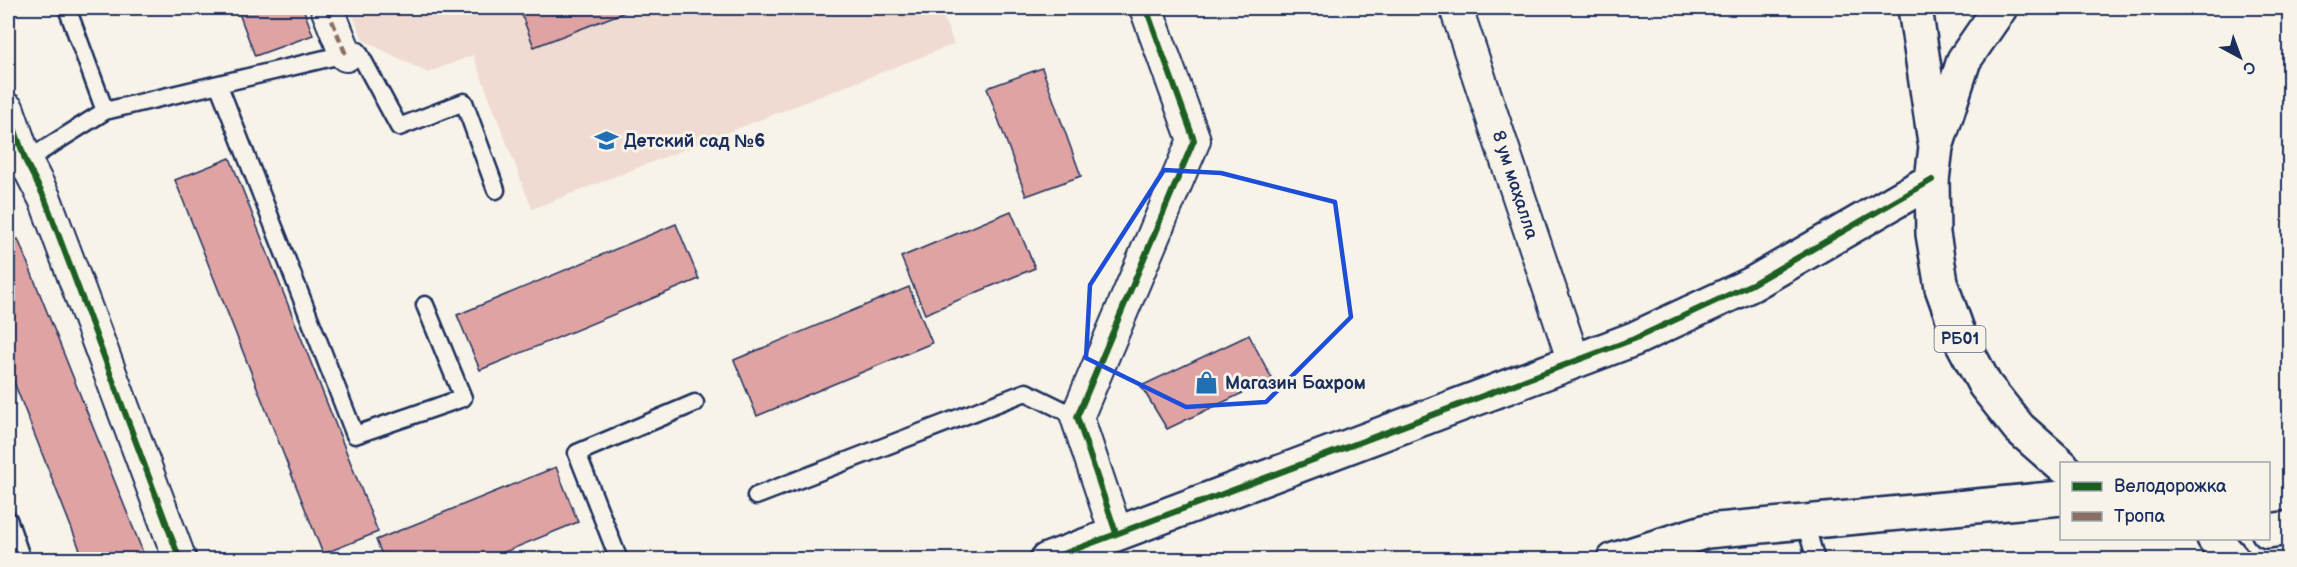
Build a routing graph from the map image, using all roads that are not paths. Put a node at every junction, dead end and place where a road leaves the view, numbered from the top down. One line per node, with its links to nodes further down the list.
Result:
1 (68, 8): 10 (lane)
2 (327, 8): 7 (street)
3 (1146, 8): 18 (street)
4 (1456, 8): 16 (street, 8 ум маҳалла)
5 (1915, 8): 11 (main road, РБ01)
6 (2000, 8): 11 (main road, РБ01)
7 (346, 55): 8 (lane); 14 (lane)
8 (219, 86): 10 (lane); 15 (lane)
9 (8, 110): 12 (street)
10 (105, 111): 12 (lane)
11 (1936, 147): 13 (main road, РБ01)
12 (17, 167): 29 (street)
13 (1932, 180): 16 (main road); 19 (main road, РБ01)
14 (496, 190)
15 (425, 305)
16 (1574, 362): 26 (main road)
17 (694, 403): 30 (lane)
18 (1077, 417): 20 (lane); 26 (street)
19 (2060, 464)
20 (756, 496)
21 (2060, 498): 23 (main road)
22 (8, 519): 28 (lane)
23 (1805, 523): 32 (main road); 33 (lane)
24 (2289, 528): 25 (main road)
25 (2270, 531)
26 (1116, 533): 31 (main road)
27 (2216, 540): 34 (main road)
28 (22, 560)
29 (180, 560)
30 (619, 560)
31 (1047, 560)
32 (1614, 560)
33 (1816, 560)
34 (2233, 560)

